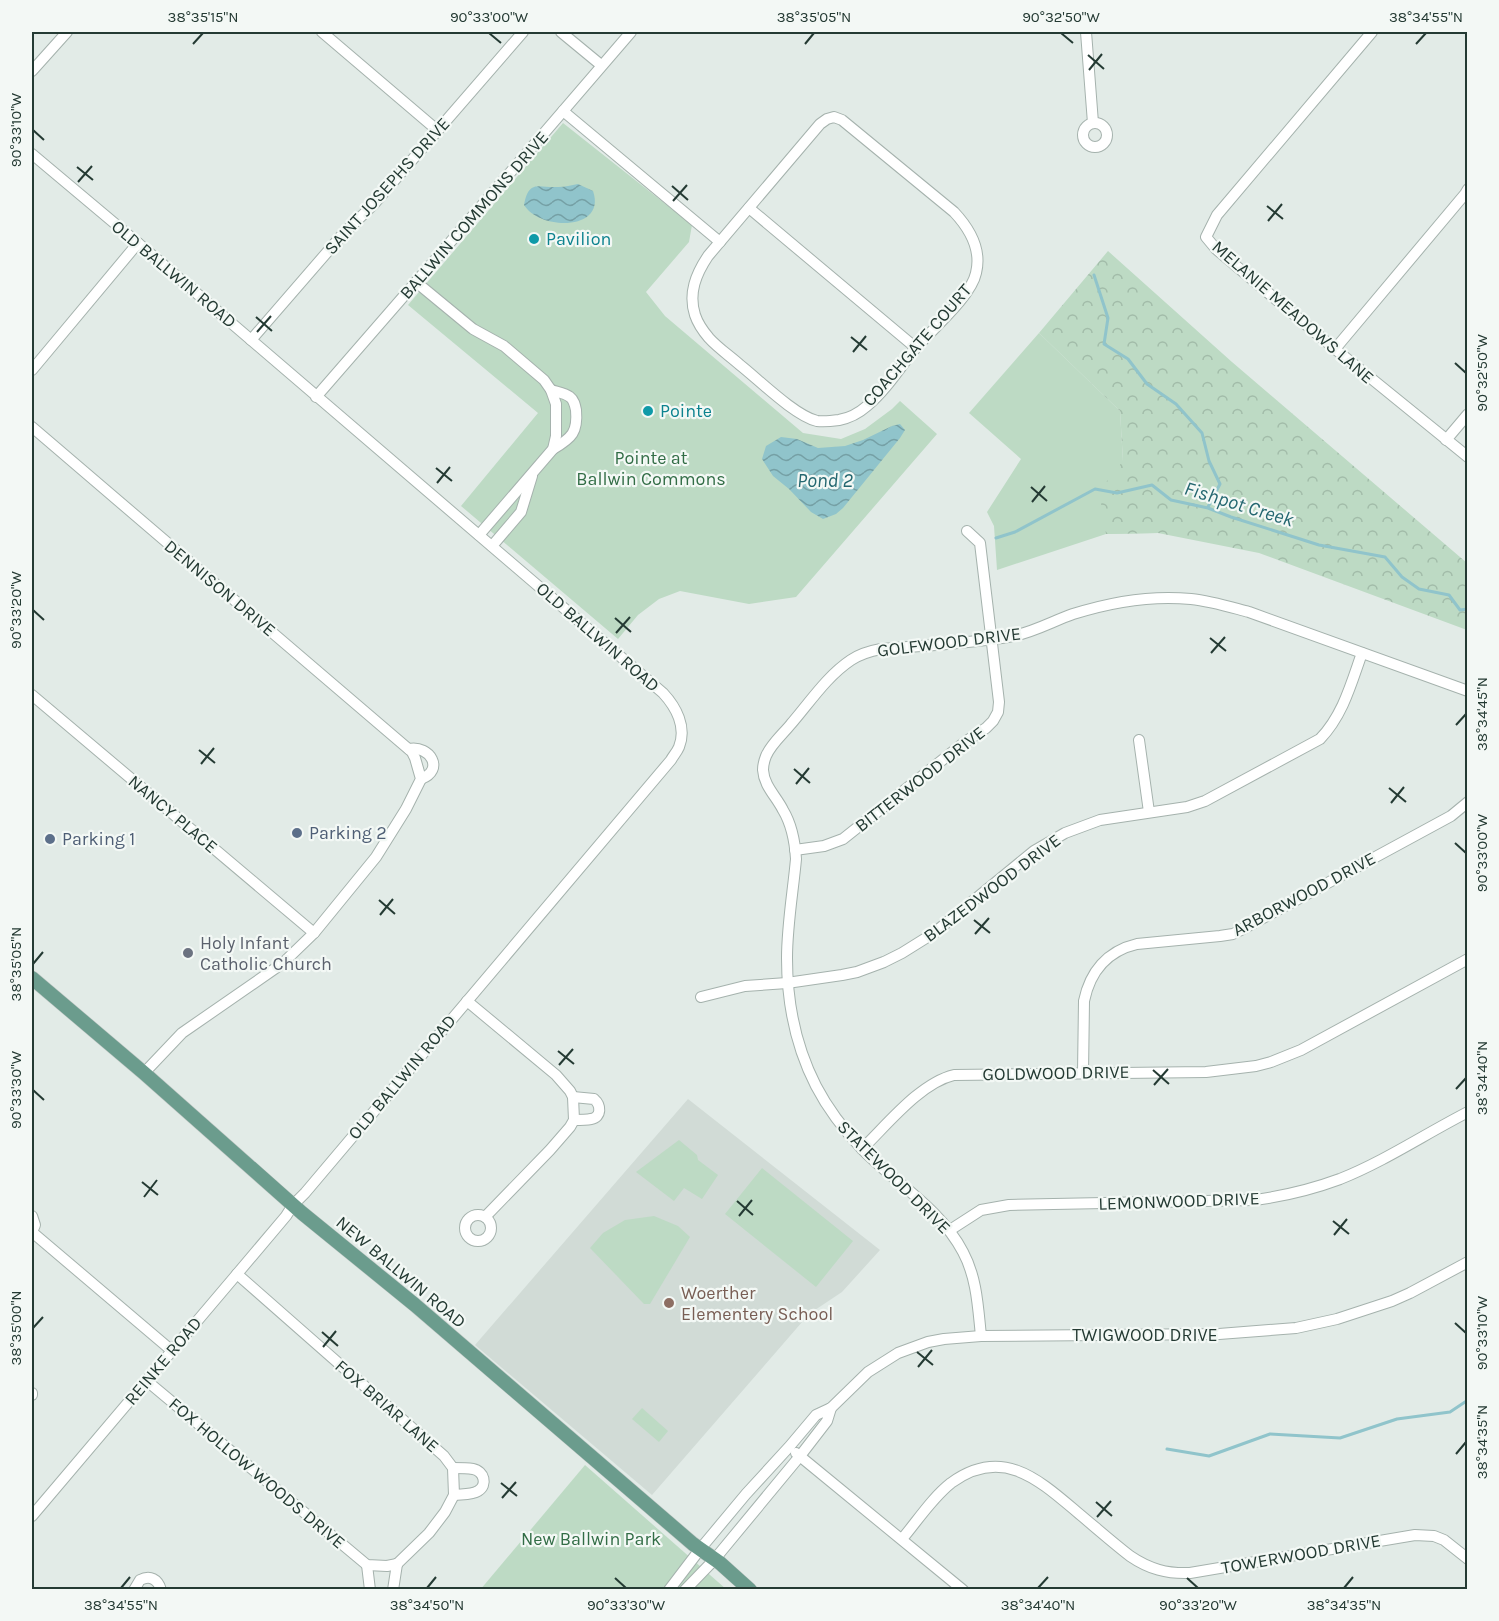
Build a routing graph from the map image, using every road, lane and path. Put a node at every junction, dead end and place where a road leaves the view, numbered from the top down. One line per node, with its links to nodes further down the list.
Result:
1 (67, 32): 9 (street)
2 (322, 32): 12 (street)
3 (523, 32): 12 (street, SAINT JOSEPHS DRIVE)
4 (561, 32): 8 (street)
5 (631, 32): 8 (street, BALLWIN COMMONS DRIVE)
6 (1086, 32): 11 (street)
7 (1372, 32): 21 (street, MELANIE MEADOWS LANE)
8 (601, 65): 10 (street, BALLWIN COMMONS DRIVE)
9 (32, 71)
10 (563, 111): 16 (street); 18 (street, BALLWIN COMMONS DRIVE)
11 (1093, 123)
12 (436, 130): 19 (street, SAINT JOSEPHS DRIVE)
13 (32, 154): 17 (street, OLD BALLWIN ROAD)
14 (1467, 189): 21 (street)
15 (749, 208): 16 (street, COACHGATE COURT); 20 (street); 20 (street, COACHGATE COURT)
16 (720, 242): 20 (street, COACHGATE COURT)
17 (138, 243): 19 (street, OLD BALLWIN ROAD); 22 (street)
18 (416, 282): 23 (street); 24 (street, BALLWIN COMMONS DRIVE)
19 (251, 340): 24 (street, OLD BALLWIN ROAD)
20 (916, 348)
21 (1335, 349): 27 (street, MELANIE MEADOWS LANE)
22 (32, 370)
23 (551, 390): 28 (street); 28 (street)
24 (316, 396): 32 (street, OLD BALLWIN ROAD)
25 (1467, 414): 27 (street)
26 (32, 427): 39 (street, DENNISON DRIVE)
27 (1446, 440): 29 (street, MELANIE MEADOWS LANE)
28 (553, 449): 30 (street)
29 (1467, 457)
30 (532, 473): 32 (street); 33 (street)
31 (967, 531): 34 (street, BITTERWOOD DRIVE)
32 (479, 535): 33 (street, OLD BALLWIN ROAD)
33 (492, 546): 50 (street, OLD BALLWIN ROAD)
34 (990, 640): 35 (street, GOLFWOOD DRIVE); 40 (street, GOLFWOOD DRIVE); 44 (street, BITTERWOOD DRIVE)
35 (1362, 653): 36 (street, GOLFWOOD DRIVE); 43 (street, BLAZEDWOOD DRIVE)
36 (1467, 691)
37 (32, 695): 45 (street, NANCY PLACE)
38 (1139, 740): 43 (street)
39 (409, 749): 41 (street, DENNISON DRIVE); 41 (street, DENNISON DRIVE)
40 (764, 778): 44 (street, STATEWOOD DRIVE)
41 (421, 779): 45 (street, DENNISON DRIVE)
42 (1467, 801): 51 (street, ARBORWOOD DRIVE)
43 (1149, 812): 48 (street, BLAZEDWOOD DRIVE)
44 (795, 850): 48 (street, STATEWOOD DRIVE)
45 (314, 933): 52 (street, DENNISON DRIVE)
46 (1467, 959): 51 (street, GOLDWOOD DRIVE)
47 (32, 978): 52 (main road, NEW BALLWIN ROAD)
48 (788, 982): 49 (street, BLAZEDWOOD DRIVE); 56 (street, STATEWOOD DRIVE)
49 (701, 997)
50 (467, 1001): 53 (street); 57 (street, OLD BALLWIN ROAD)
51 (1083, 1073): 56 (street, GOLDWOOD DRIVE)
52 (144, 1074): 57 (main road, NEW BALLWIN ROAD)
53 (573, 1097): 55 (street); 55 (street)
54 (1467, 1112): 60 (street, LEMONWOOD DRIVE)
55 (574, 1120): 59 (street)
56 (862, 1149): 60 (street, STATEWOOD DRIVE)
57 (293, 1205): 63 (street, REINKE ROAD); 74 (main road, NEW BALLWIN ROAD)
58 (32, 1216): 61 (street)
59 (485, 1217)
60 (950, 1230): 64 (street, STATEWOOD DRIVE)
61 (32, 1232): 65 (street)
62 (1467, 1262): 64 (street, TWIGWOOD DRIVE)
63 (237, 1274): 65 (street, REINKE ROAD); 70 (street, FOX BRIAR LANE)
64 (981, 1336): 67 (street, TWIGWOOD DRIVE)
65 (171, 1350): 66 (street, REINKE ROAD)
66 (147, 1381): 72 (street, REINKE ROAD); 78 (street, FOX HOLLOW WOODS DRIVE)
67 (831, 1408): 68 (street, TWIGWOOD DRIVE); 69 (street, TWIGWOOD DRIVE)
68 (789, 1447): 69 (street); 74 (street, TWIGWOOD DRIVE)
69 (800, 1456): 73 (street); 76 (street, TWIGWOOD DRIVE)
70 (453, 1468): 71 (street, FOX BRIAR LANE); 71 (street, FOX BRIAR LANE)
71 (454, 1495): 77 (street)
72 (32, 1516)
73 (902, 1539): 75 (street, TOWERWOOD DRIVE); 86 (street)
74 (700, 1548): 76 (main road, NEW BALLWIN ROAD); 83 (street)
75 (1467, 1559)
76 (714, 1560): 84 (street); 85 (main road, NEW BALLWIN ROAD)
77 (397, 1564): 78 (street); 82 (street)
78 (367, 1565): 81 (street)
79 (134, 1590): 80 (street)
80 (161, 1590)
81 (370, 1590)
82 (393, 1590)
83 (669, 1590)
84 (685, 1590)
85 (750, 1590)
86 (963, 1590)

